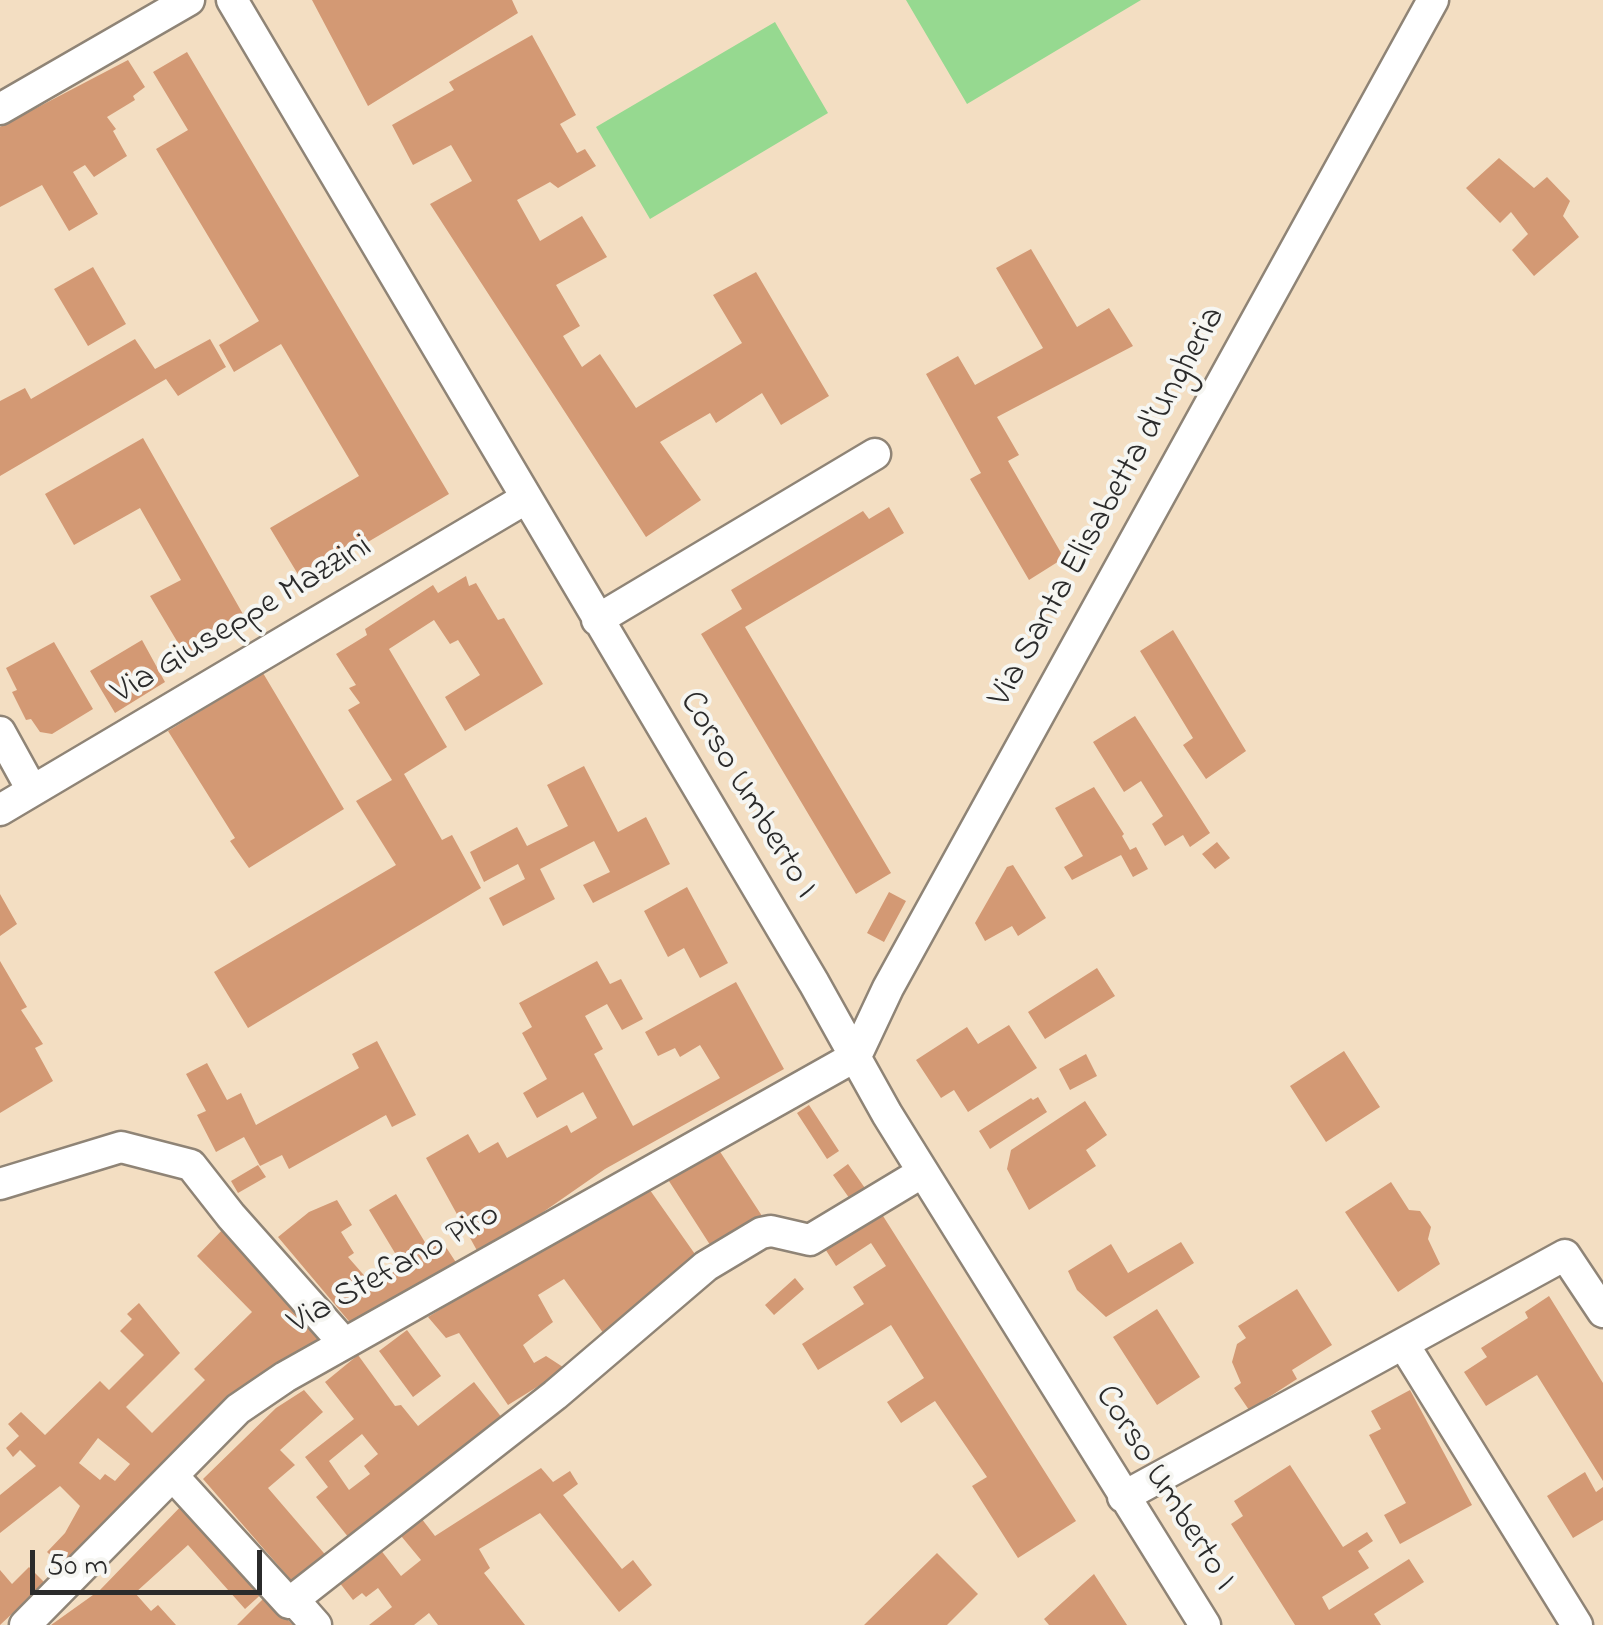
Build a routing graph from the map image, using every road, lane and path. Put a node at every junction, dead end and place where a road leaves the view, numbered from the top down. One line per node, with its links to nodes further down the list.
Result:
1 (189, 0): 4 (street)
2 (232, 0): 6 (street, Corso Umberto I)
3 (1433, 0): 11 (street, Via Santa Elisabetta d'Ungheria)
4 (0, 109)
5 (875, 454): 7 (street)
6 (525, 499): 7 (street, Corso Umberto I); 9 (street, Via Giuseppe Mazzini)
7 (597, 620): 11 (street, Corso Umberto I)
8 (0, 732): 9 (street)
9 (32, 790): 10 (street, Via Giuseppe Mazzini)
10 (0, 810)
11 (856, 1056): 12 (street, Corso Umberto I); 15 (street, Via Stefano Piro)
12 (923, 1172): 18 (street, Corso Umberto I); 19 (street)
13 (0, 1184): 15 (street)
14 (1603, 1312): 16 (street)
15 (343, 1342): 17 (street, Via Stefano Piro)
16 (1404, 1345): 18 (street); 23 (street)
17 (172, 1476): 19 (street); 20 (street, Via Stefano Piro)
18 (1123, 1498): 22 (street, Corso Umberto I)
19 (293, 1599): 21 (street)
20 (25, 1625)
21 (316, 1625)
22 (1204, 1625)
23 (1577, 1625)

